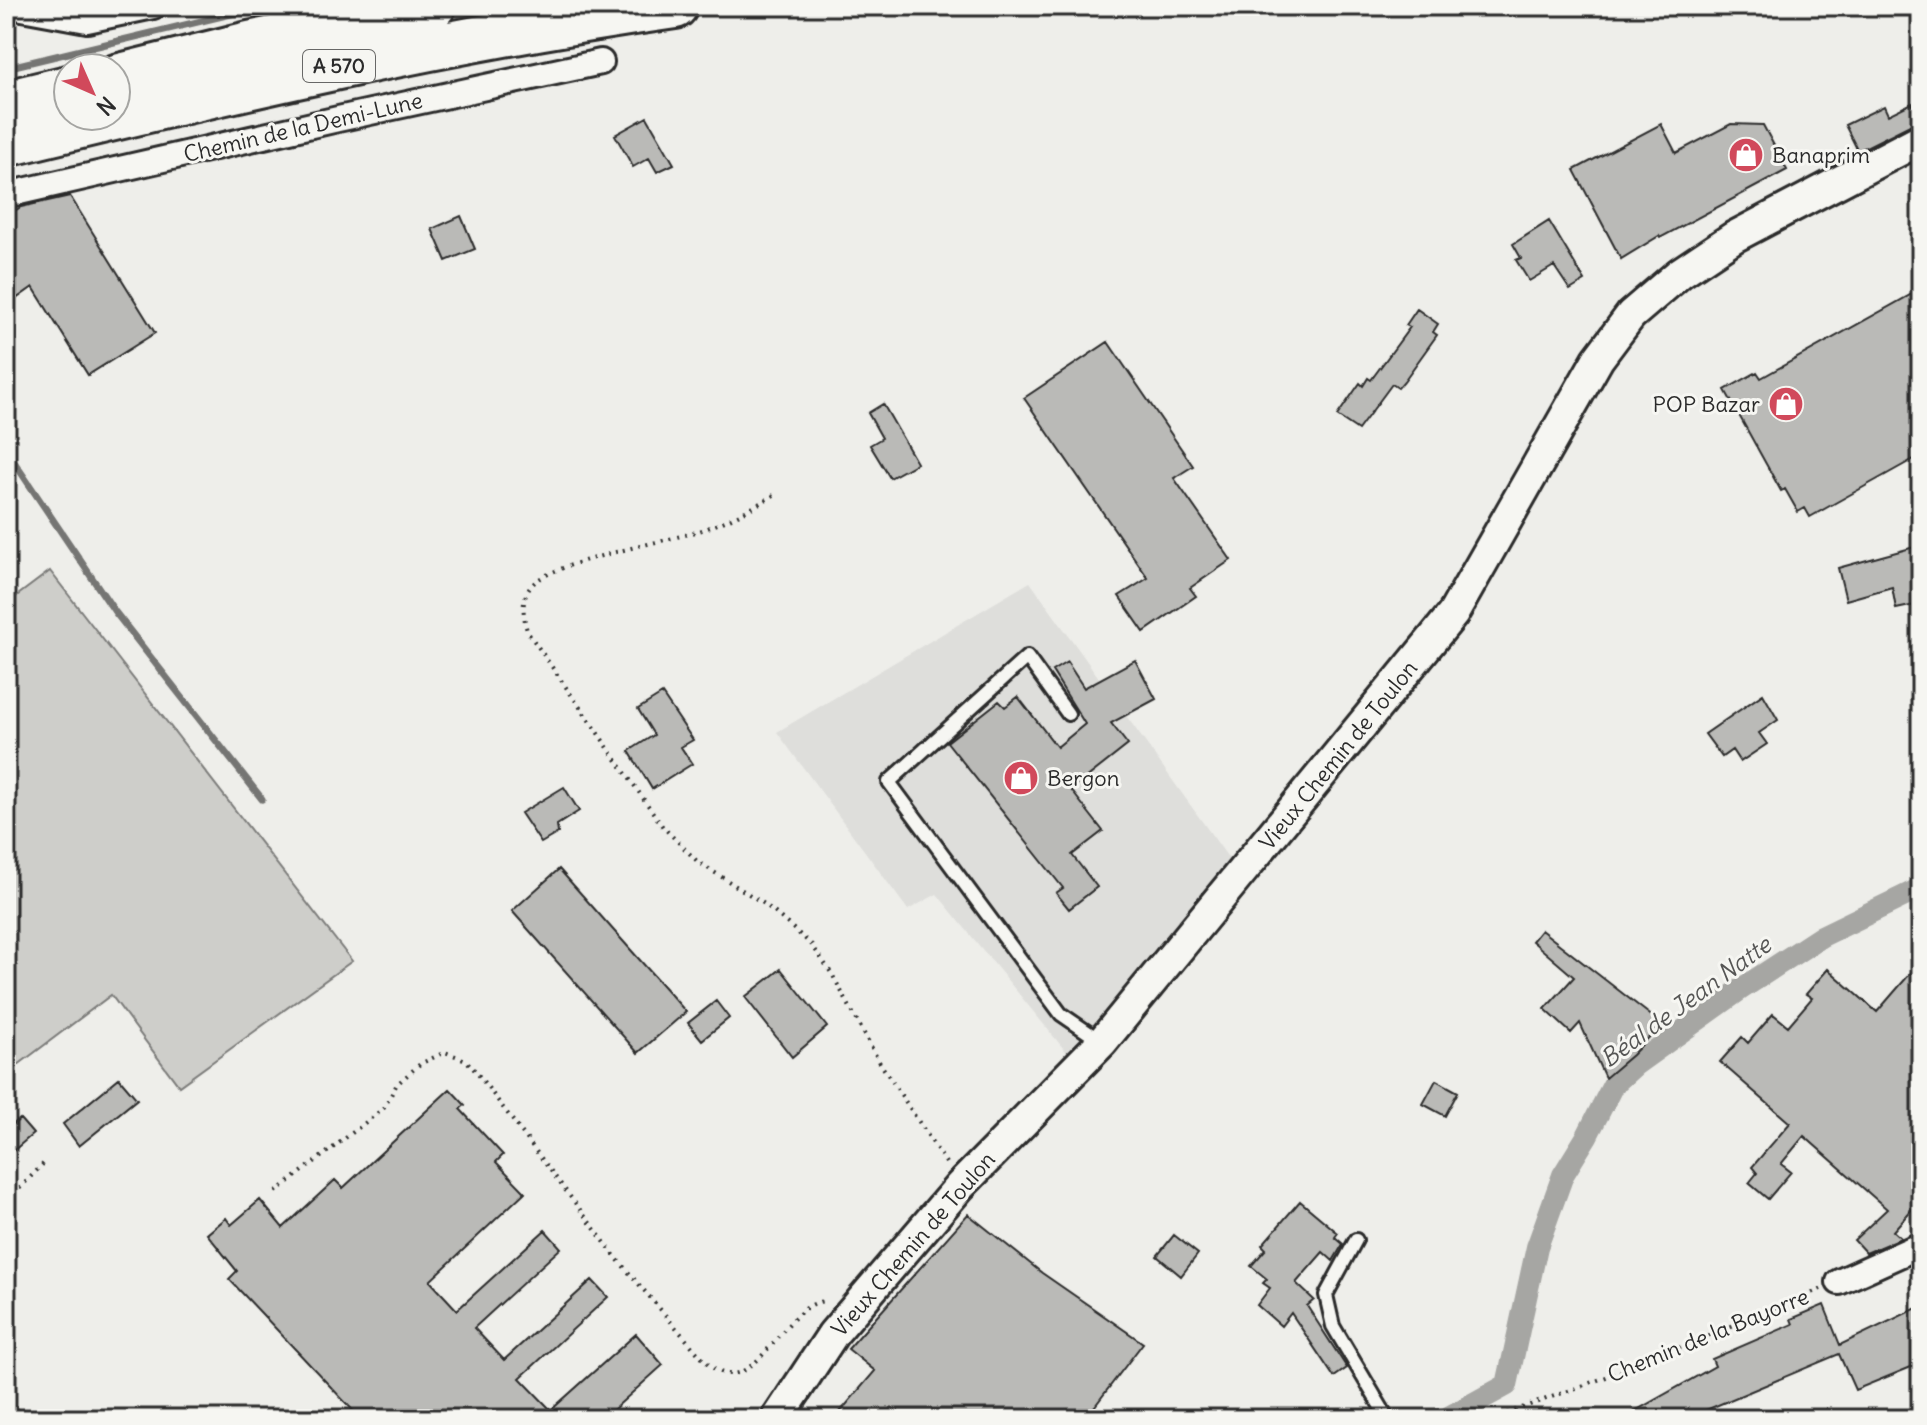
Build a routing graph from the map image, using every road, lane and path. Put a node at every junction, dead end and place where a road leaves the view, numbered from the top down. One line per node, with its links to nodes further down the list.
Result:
1 (11, 6): 2 (street)
2 (153, 6)
3 (433, 6): 6 (highway, A 570)
4 (675, 6): 10 (highway, A 570)
5 (601, 62): 11 (street, Chemin de la Demi-Lune)
6 (132, 73)
7 (52, 92): 8 (highway)
8 (6, 103)
9 (1921, 139): 14 (street, Vieux Chemin de Toulon)
10 (6, 144)
11 (6, 195)
12 (774, 495): 16 (path)
13 (1068, 714): 14 (lane)
14 (1102, 1042): 16 (street, Vieux Chemin de Toulon)
15 (45, 1162): 18 (path)
16 (960, 1186): 22 (street, Vieux Chemin de Toulon)
17 (276, 1192): 22 (path)
18 (6, 1197)
19 (1356, 1240): 24 (lane)
20 (1921, 1245): 21 (street)
21 (1839, 1282): 25 (path, Chemin de la Bayorre)
22 (847, 1316): 23 (street, Vieux Chemin de Toulon)
23 (777, 1419)
24 (1388, 1419)
25 (1492, 1419)

